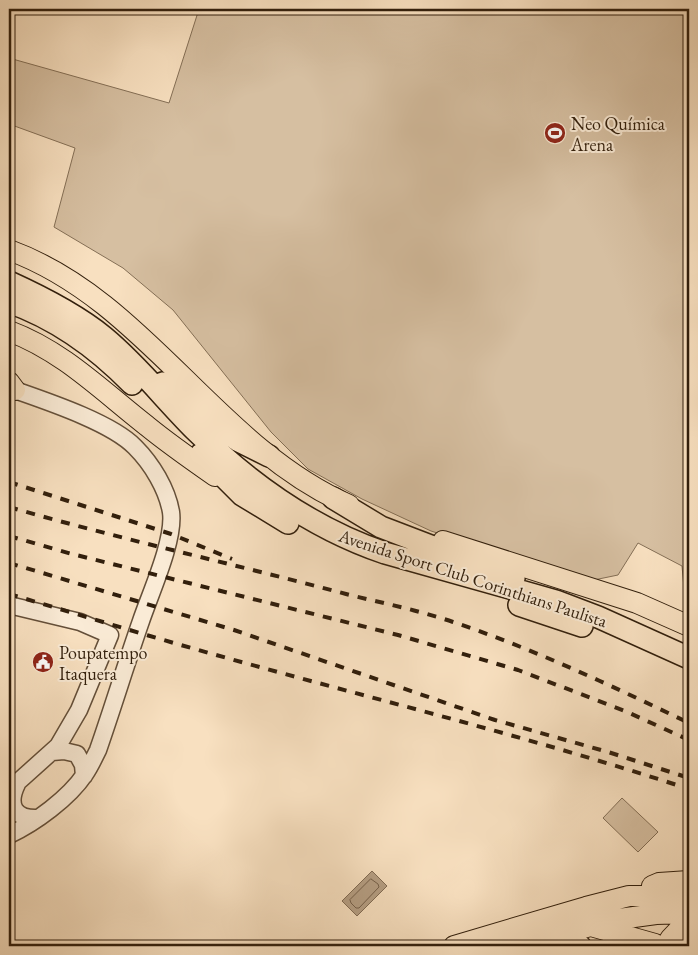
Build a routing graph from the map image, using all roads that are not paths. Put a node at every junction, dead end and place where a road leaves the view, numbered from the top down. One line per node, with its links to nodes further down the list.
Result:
1 (9, 250): 7 (main road, Avenida Sport Club Corinthians Paulista)
2 (9, 282): 5 (highway, Avenida Sport Club Corinthians Paulista)
3 (9, 302): 8 (highway, Avenida Sport Club Corinthians Paulista)
4 (14, 337): 8 (main road, Avenida Sport Club Corinthians Paulista)
5 (120, 351): 7 (highway); 10 (highway, Avenida Sport Club Corinthians Paulista)
6 (11, 387): 18 (street)
7 (270, 456): 9 (main road, Avenida Sport Club Corinthians Paulista)
8 (242, 495): 16 (highway, Avenida Sport Club Corinthians Paulista)
9 (333, 498): 10 (highway); 13 (main road, Avenida Sport Club Corinthians Paulista)
10 (556, 601): 12 (highway, Avenida Sport Club Corinthians Paulista)
11 (9, 605): 17 (street)
12 (598, 617): 14 (highway); 15 (highway, Avenida Sport Club Corinthians Paulista)
13 (689, 626)
14 (689, 645)
15 (689, 658)
16 (689, 673)
17 (52, 752): 18 (street); 19 (street)
18 (84, 776): 20 (street)
19 (13, 787): 20 (street)
20 (38, 818): 21 (street)
21 (9, 835)
22 (689, 881): 23 (main road)
23 (629, 896): 24 (main road); 30 (main road)
24 (689, 896)
25 (689, 913): 27 (main road)
26 (689, 919): 29 (main road)
27 (591, 926): 28 (main road); 29 (main road)
28 (558, 935): 31 (main road); 32 (main road)
29 (666, 942)
30 (454, 946)
31 (518, 946)
32 (581, 946)

